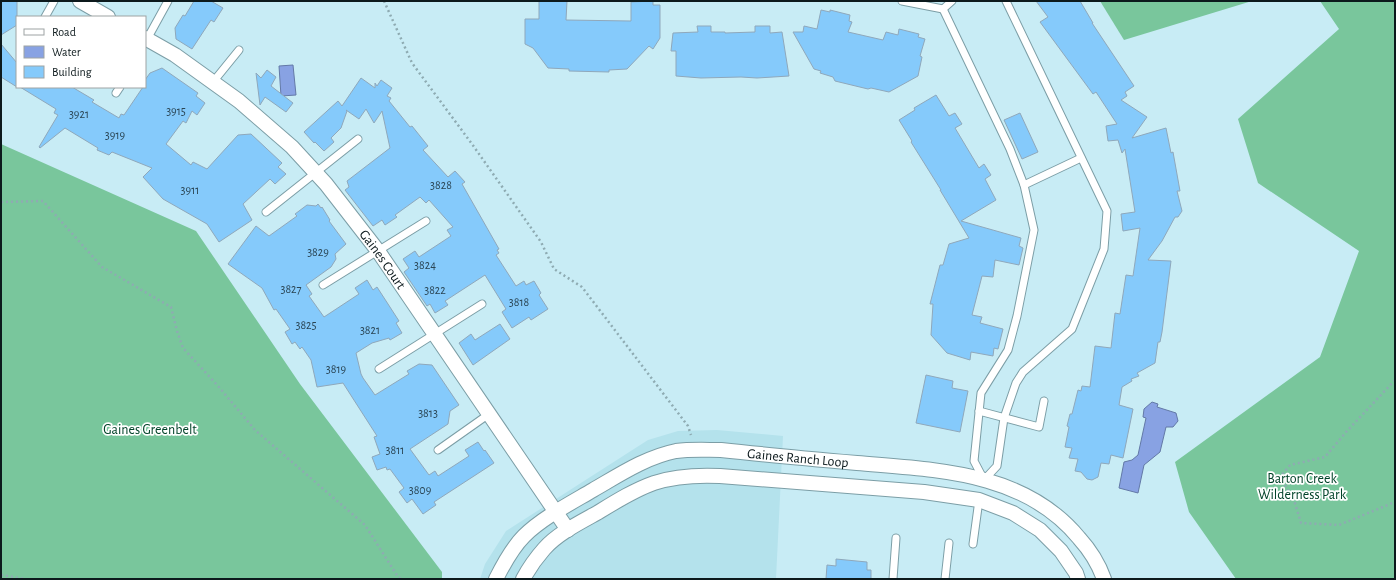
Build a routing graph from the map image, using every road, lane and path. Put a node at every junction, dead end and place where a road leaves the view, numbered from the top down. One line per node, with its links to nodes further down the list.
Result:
1 (54, 1): 9 (lane)
2 (80, 1): 10 (street)
3 (168, 1): 11 (lane)
4 (384, 1): 32 (path)
5 (904, 1): 8 (lane)
6 (952, 1): 8 (lane)
7 (1006, 1): 15 (lane)
8 (943, 9): 17 (lane)
9 (46, 16)
10 (106, 16)
11 (146, 40): 13 (street, Gaines Court)
12 (239, 50): 13 (lane)
13 (213, 82): 16 (street, Gaines Court)
14 (358, 139): 16 (lane)
15 (1080, 158): 17 (lane); 30 (lane)
16 (316, 172): 19 (lane); 21 (street, Gaines Court)
17 (1024, 185): 28 (lane)
18 (1, 202): 43 (path)
19 (266, 212)
20 (426, 221): 21 (lane)
21 (378, 251): 22 (lane); 24 (street, Gaines Court)
22 (323, 285)
23 (482, 304): 24 (lane)
24 (435, 334): 25 (lane); 29 (street, Gaines Court)
25 (379, 369)
26 (1395, 380): 35 (path)
27 (1044, 401): 30 (lane)
28 (979, 411): 30 (lane); 33 (lane)
29 (490, 414): 31 (lane); 36 (street, Gaines Court)
30 (1004, 418): 33 (lane)
31 (438, 450)
32 (697, 450): 33 (street, Gaines Ranch Loop); 36 (street, Gaines Ranch Loop)
33 (984, 480): 34 (street); 49 (street, Gaines Ranch Loop)
34 (979, 500): 37 (street, Gaines Ranch Loop); 40 (lane); 48 (street, Gaines Ranch Loop)
35 (1395, 502)
36 (555, 512): 37 (street, Gaines Court); 44 (street, Gaines Ranch Loop)
37 (568, 530): 45 (street, Gaines Ranch Loop)
38 (896, 538): 46 (lane)
39 (949, 543): 47 (lane)
40 (973, 544)
41 (1, 575): 42 (path)
42 (26, 579)
43 (402, 579)
44 (496, 579)
45 (523, 579)
46 (893, 579)
47 (945, 579)
48 (1078, 579)
49 (1104, 579)

